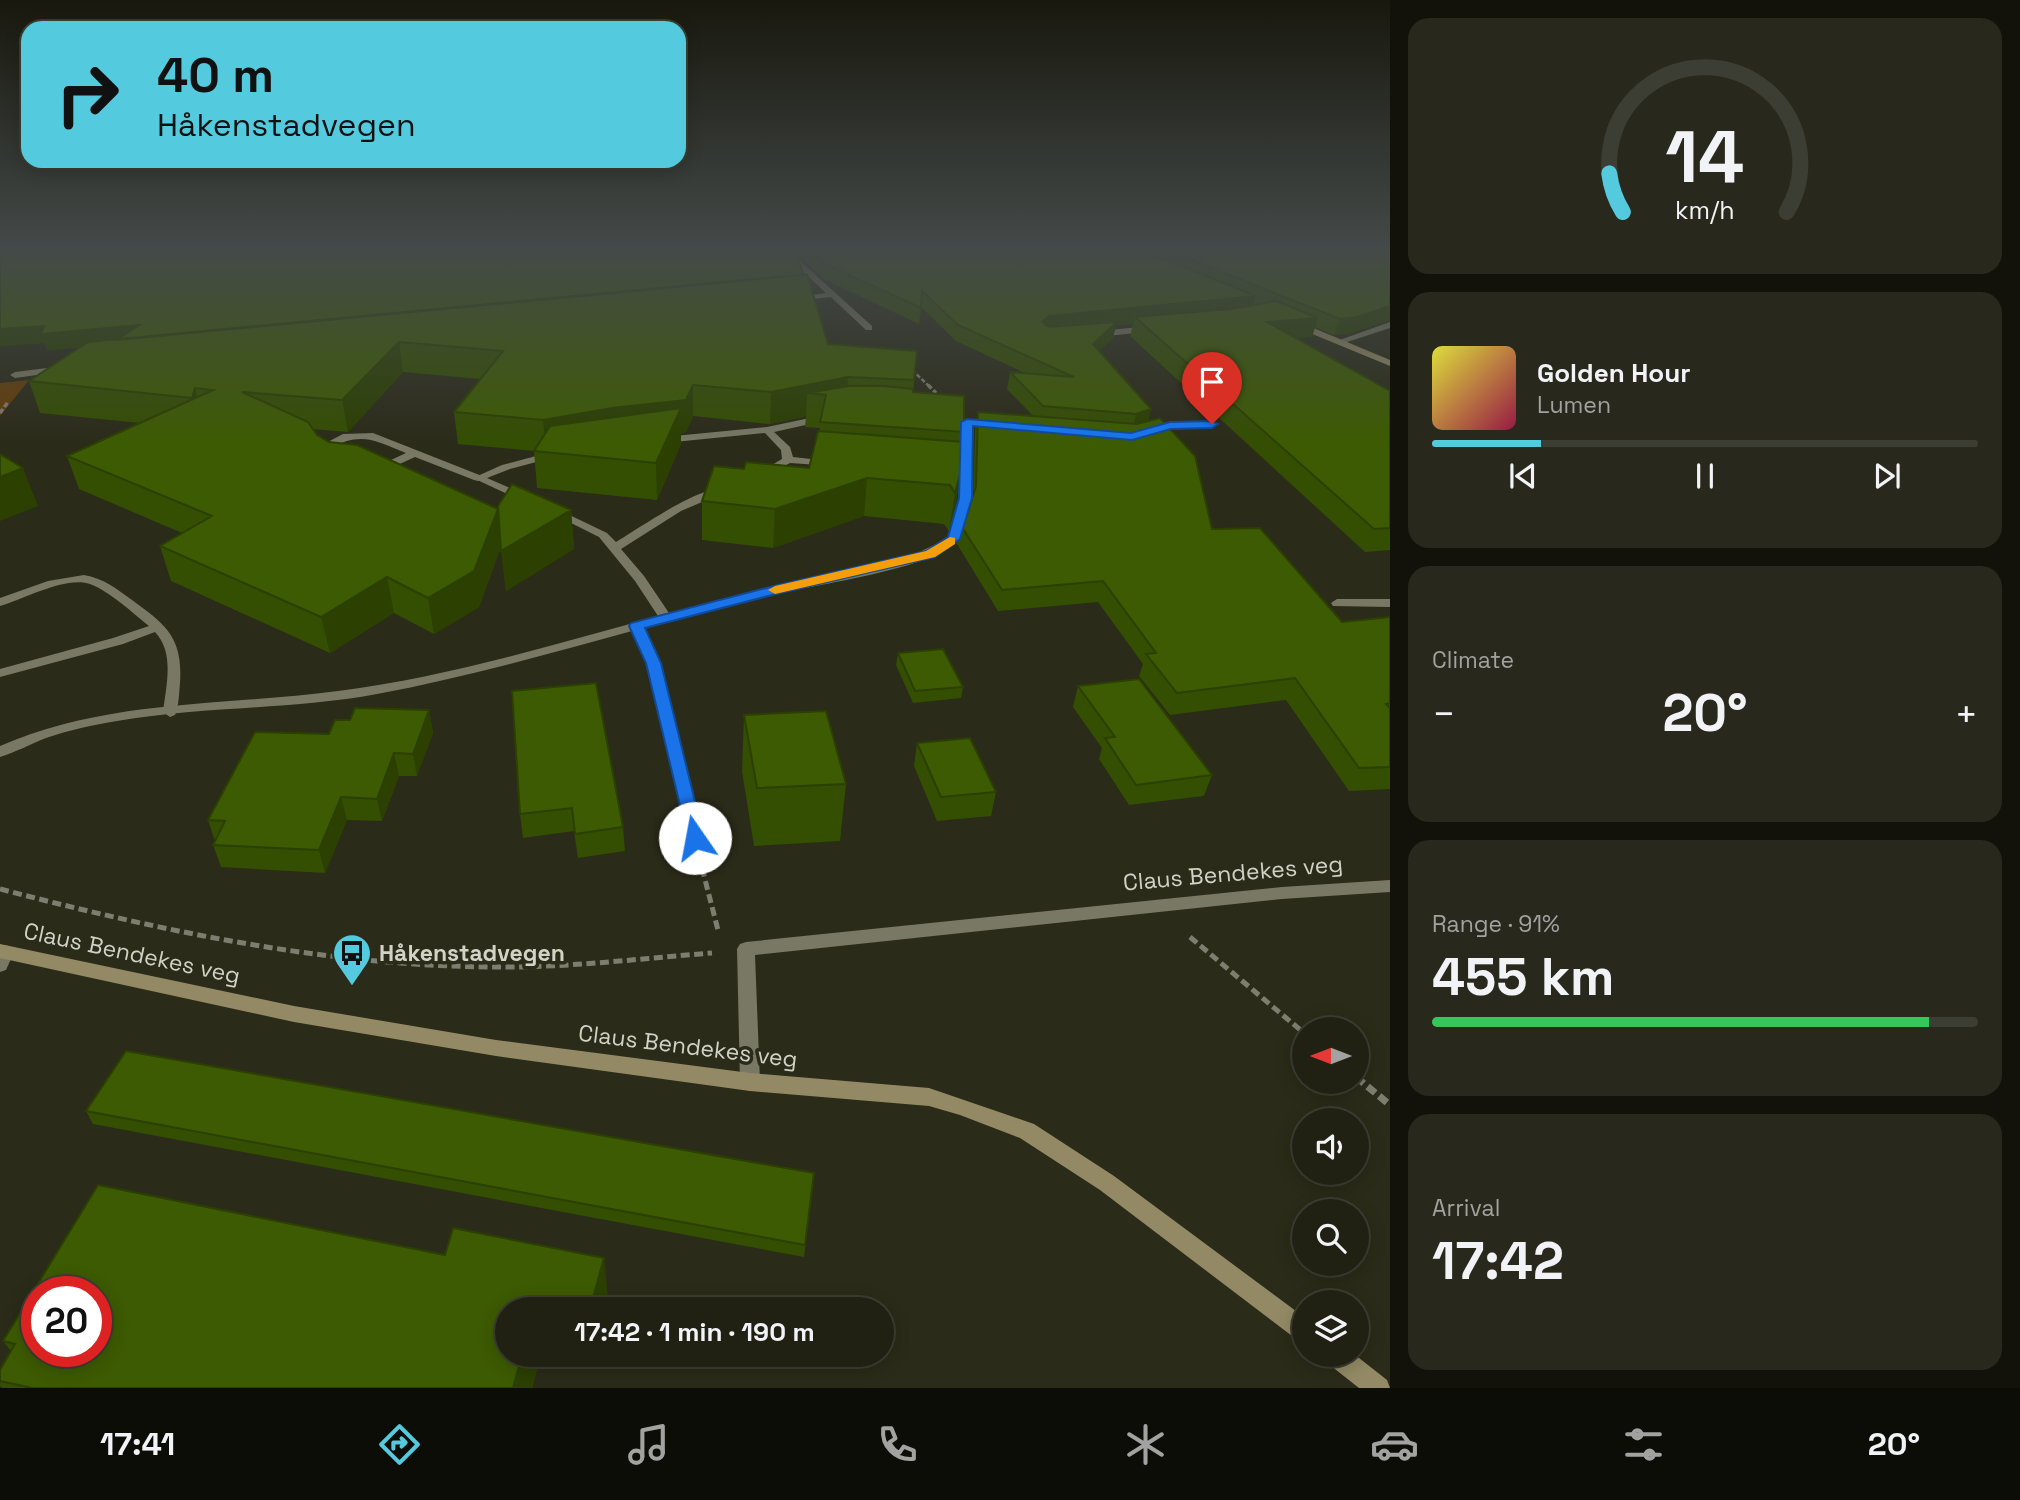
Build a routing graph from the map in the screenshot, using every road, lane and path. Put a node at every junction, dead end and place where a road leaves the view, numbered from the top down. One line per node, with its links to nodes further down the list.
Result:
1 (854, 315): 4 (street)
2 (1291, 323): 7 (street)
3 (1390, 325): 7 (street)
4 (869, 328): 13 (path)
5 (1156, 328): 6 (street)
6 (1087, 334)
7 (1338, 342): 8 (street)
8 (1390, 363)
9 (68, 369): 10 (street)
10 (15, 375)
11 (840, 416): 16 (street)
12 (940, 420): 13 (street)
13 (967, 422): 14 (street); 26 (street)
14 (981, 423)
15 (1212, 424): 17 (street)
16 (767, 430): 18 (street); 21 (street)
17 (1139, 434)
18 (653, 441)
19 (567, 452): 27 (street)
20 (414, 453): 23 (street); 24 (street); 27 (street)
21 (788, 460): 22 (street); 28 (street)
22 (843, 465)
23 (336, 467)
24 (366, 473)
25 (953, 473): 26 (street)
26 (966, 474): 34 (street)
27 (478, 478): 30 (street)
28 (756, 479)
29 (735, 486): 30 (street)
30 (615, 548): 34 (street)
31 (0, 602): 35 (street)
32 (1337, 603): 33 (street)
33 (1390, 603)
34 (666, 618): 36 (street)
35 (160, 626): 37 (street); 38 (street)
36 (637, 626): 38 (street); 40 (street)
37 (0, 673)
38 (170, 712): 39 (street)
39 (0, 752)
40 (695, 838): 45 (path)
41 (1390, 886): 43 (street, Claus Bendekes veg)
42 (0, 889): 45 (path)
43 (1154, 907): 44 (street, Claus Bendekes veg); 47 (path)
44 (746, 949): 45 (path); 48 (street)
45 (724, 952)
46 (2, 956): 48 (street, Claus Bendekes veg)
47 (1292, 1022)
48 (750, 1082): 51 (street, Claus Bendekes veg)
49 (1369, 1088): 50 (path)
50 (1390, 1105)
51 (1292, 1322)
52 (1351, 1367): 53 (street)
53 (1379, 1388)

